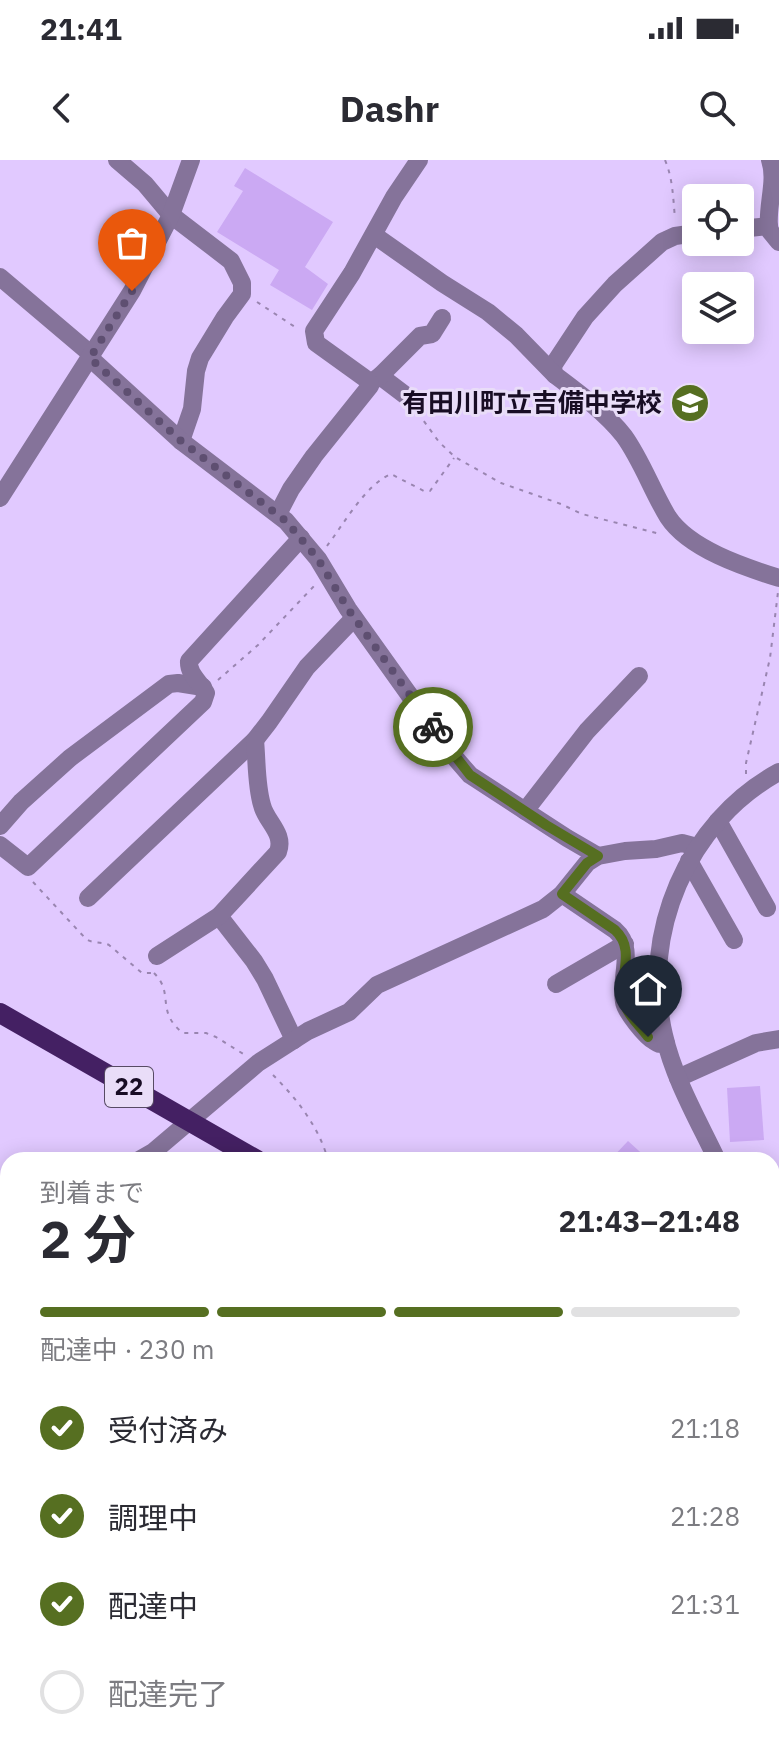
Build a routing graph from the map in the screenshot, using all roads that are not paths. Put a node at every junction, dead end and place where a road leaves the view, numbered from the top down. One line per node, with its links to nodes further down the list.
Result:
1 (117, 160): 5 (street)
2 (191, 160): 5 (street)
3 (419, 160): 8 (street)
4 (771, 162): 7 (street)
5 (171, 215): 12 (street); 16 (street)
6 (754, 231): 7 (street)
7 (774, 234)
8 (374, 235): 13 (street); 14 (street)
9 (682, 235): 13 (street)
10 (0, 277): 12 (street)
11 (442, 318): 14 (street)
12 (91, 356): 16 (street); 17 (street)
13 (555, 375): 20 (street)
14 (375, 380): 15 (street); 18 (street)
15 (409, 398)
16 (181, 441): 18 (street)
17 (0, 498)
18 (278, 514): 19 (street)
19 (301, 538): 21 (street); 23 (street)
20 (779, 580)
21 (354, 618): 24 (street); 26 (street)
22 (639, 676): 26 (street)
23 (203, 687): 28 (street); 29 (street)
24 (255, 740): 33 (street); 35 (street)
25 (779, 772): 27 (street)
26 (525, 811): 31 (street)
27 (718, 821): 30 (street); 34 (street)
28 (0, 826)
29 (0, 845)
30 (693, 854): 31 (street); 36 (street); 43 (street)
31 (598, 856): 32 (street)
32 (562, 894): 37 (street); 42 (street)
33 (88, 898)
34 (767, 908)
35 (219, 916): 38 (street); 42 (street)
36 (734, 940)
37 (625, 944): 39 (street); 43 (street)
38 (159, 960)
39 (556, 984)
40 (0, 1013): 45 (main road, 22)
41 (779, 1039): 44 (street)
42 (294, 1040): 45 (street)
43 (666, 1043): 44 (street)
44 (678, 1078): 48 (street)
45 (189, 1121): 46 (street); 47 (main road, 22)
46 (153, 1152)
47 (243, 1152)
48 (713, 1152)

